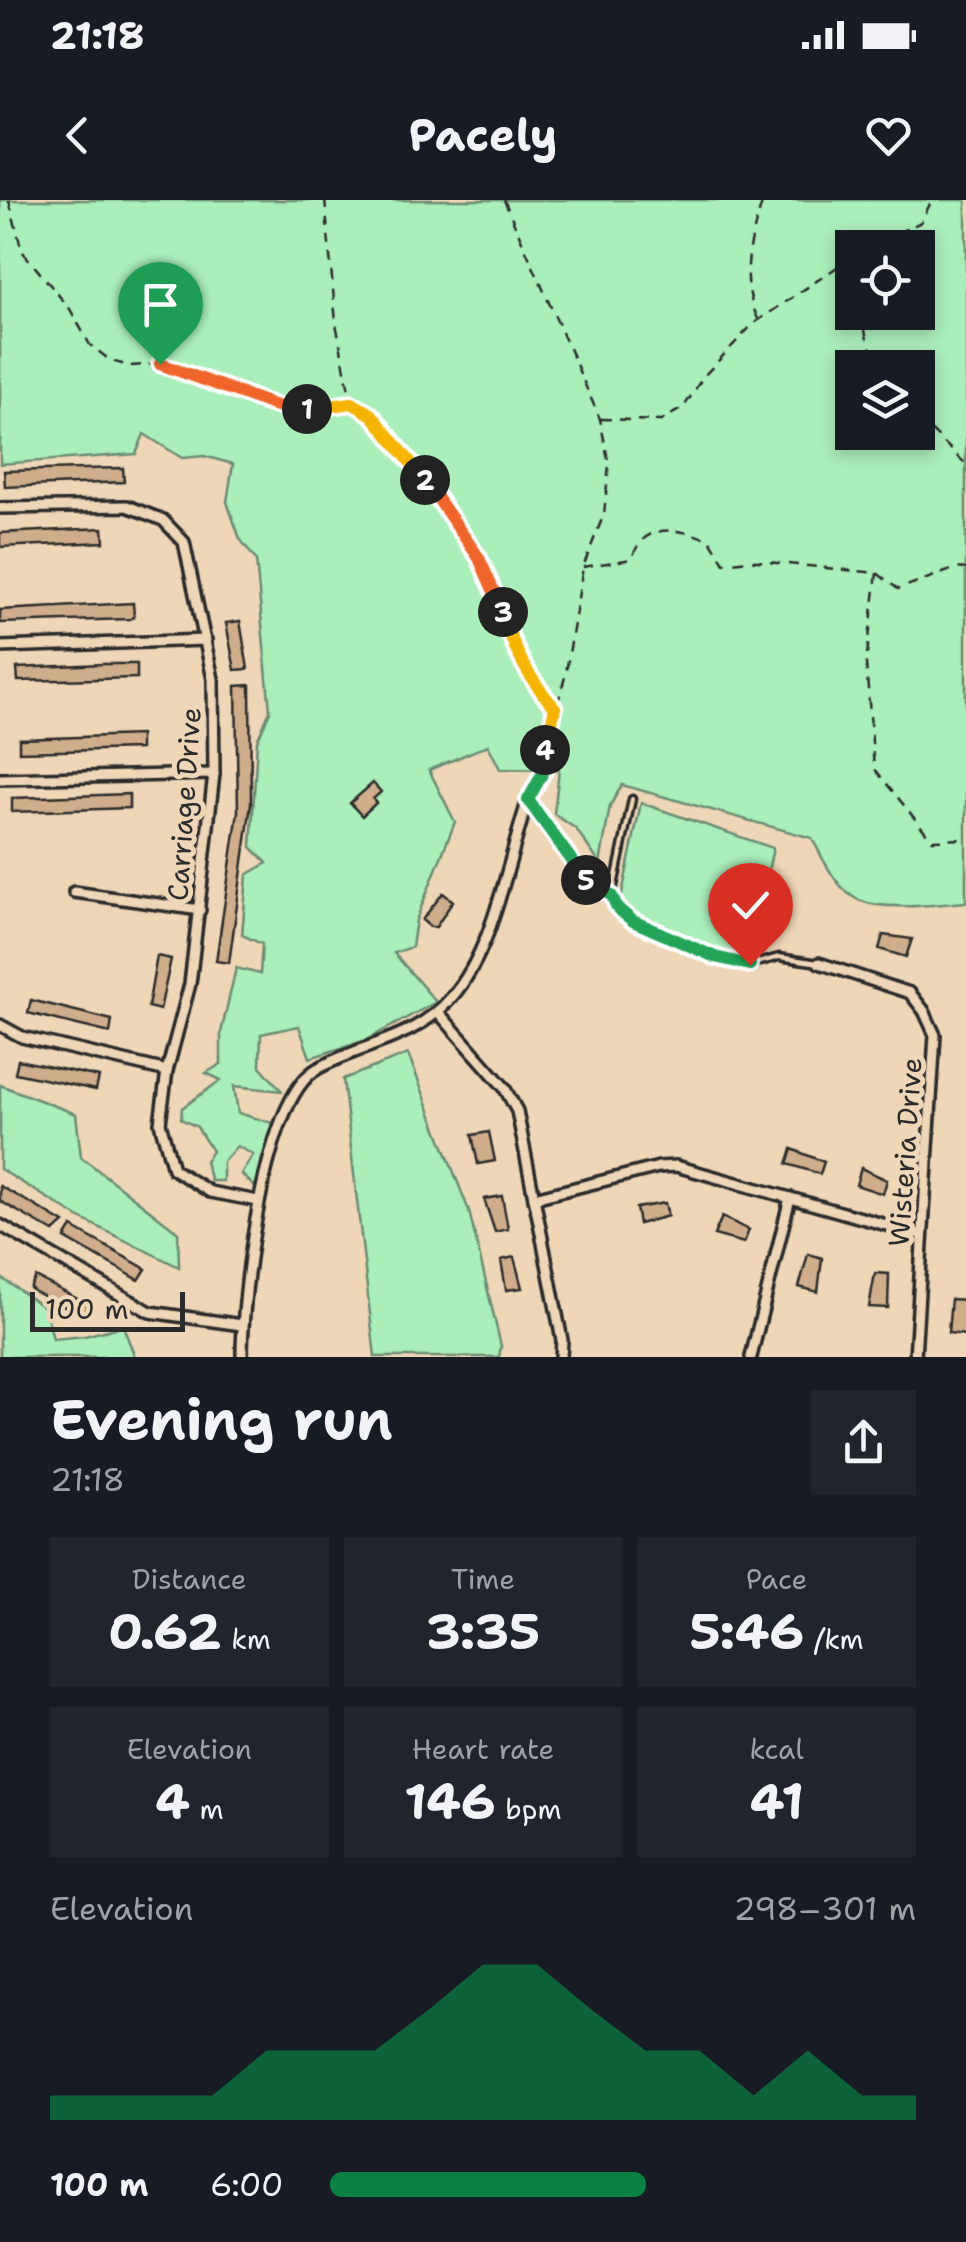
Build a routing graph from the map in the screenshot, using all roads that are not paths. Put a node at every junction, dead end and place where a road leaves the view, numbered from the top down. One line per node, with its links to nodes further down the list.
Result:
1 (0, 508): 2 (street, Carriage Drive)
2 (206, 640): 3 (street); 4 (street, Carriage Drive)
3 (0, 647)
4 (214, 774): 5 (street); 10 (street, Carriage Drive)
5 (0, 779)
6 (632, 799): 9 (lane)
7 (528, 800): 9 (lane); 12 (street)
8 (74, 892): 10 (street)
9 (612, 896): 11 (lane)
10 (200, 910): 14 (street, Carriage Drive)
11 (819, 964): 19 (street, Wisteria Drive)
12 (438, 1012): 15 (street); 17 (street)
13 (0, 1025): 14 (street)
14 (167, 1071): 17 (street, Carriage Drive)
15 (534, 1198): 16 (street); 22 (street)
16 (790, 1198): 19 (street); 23 (street)
17 (258, 1201): 20 (street)
18 (0, 1225): 20 (street)
19 (922, 1235): 24 (street, Wisteria Drive)
20 (242, 1326): 21 (street)
21 (242, 1357)
22 (561, 1357)
23 (751, 1357)
24 (915, 1357)

